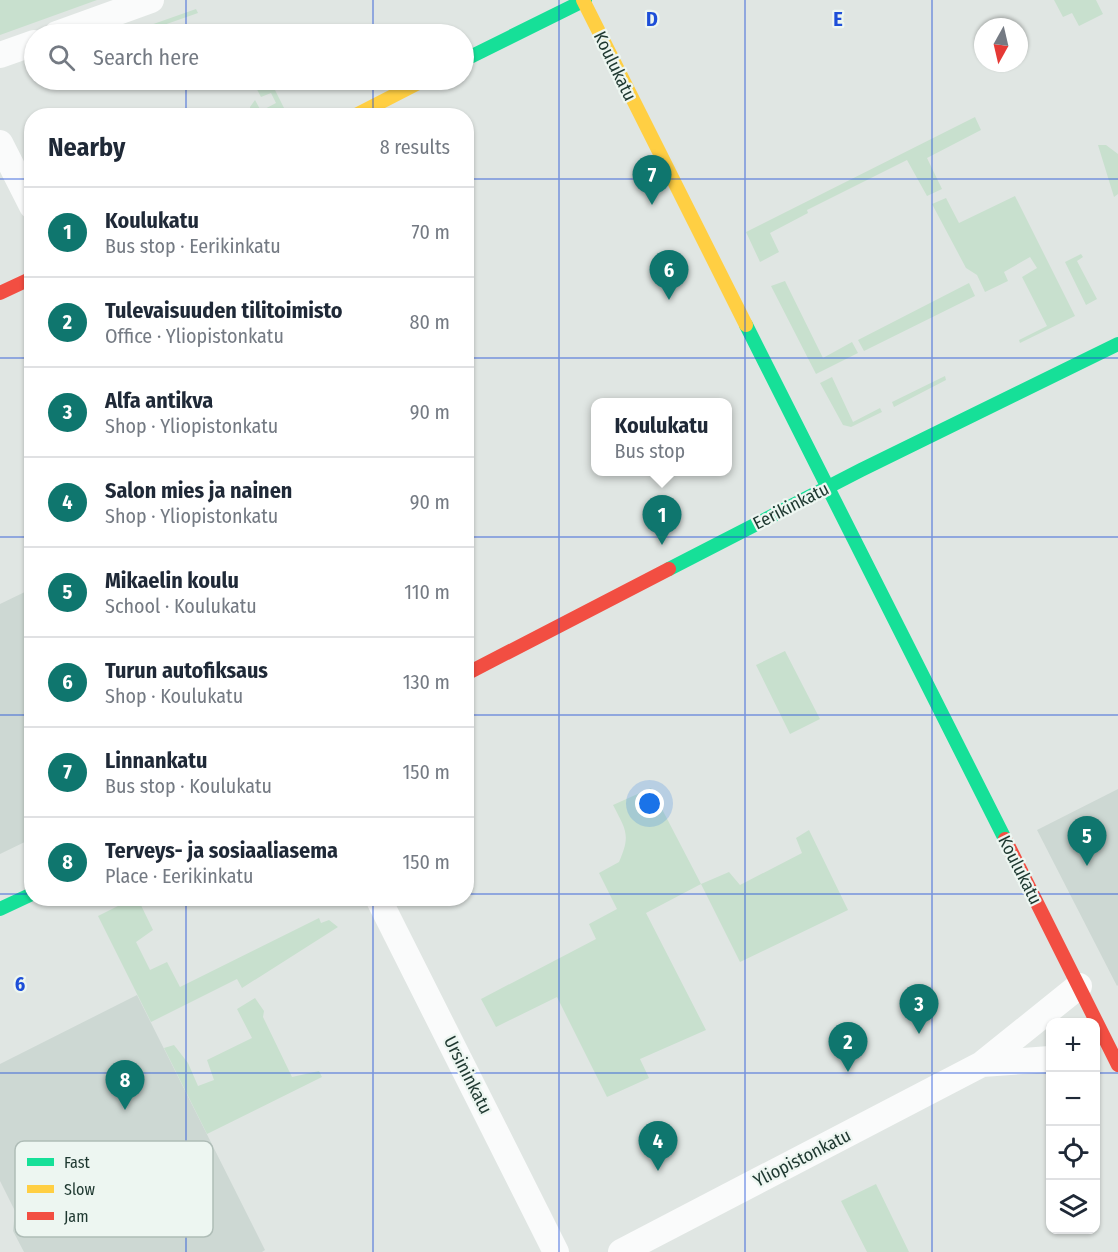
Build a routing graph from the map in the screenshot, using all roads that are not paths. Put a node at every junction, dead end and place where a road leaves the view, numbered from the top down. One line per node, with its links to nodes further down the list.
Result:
1 (151, 0): 3 (street)
2 (584, 0): 6 (main road); 14 (main road, Koulukatu)
3 (85, 24)
4 (24, 47): 5 (street)
5 (0, 55)
6 (474, 55)
7 (405, 90): 8 (main road)
8 (370, 108)
9 (0, 143): 10 (street)
10 (24, 190)
11 (24, 282): 12 (main road)
12 (0, 293)
13 (1118, 344): 14 (main road, Eerikinkatu)
14 (826, 488): 15 (main road, Eerikinkatu); 19 (main road, Koulukatu)
15 (474, 670)
16 (24, 898): 18 (main road)
17 (382, 906): 23 (street, Ursininkatu)
18 (0, 909)
19 (1078, 986): 21 (main road, Koulukatu); 22 (street, Yliopistonkatu)
20 (1046, 1059): 22 (street, Yliopistonkatu)
21 (1109, 1059)
22 (982, 1064): 24 (street, Yliopistonkatu)
23 (556, 1252)
24 (621, 1252)

